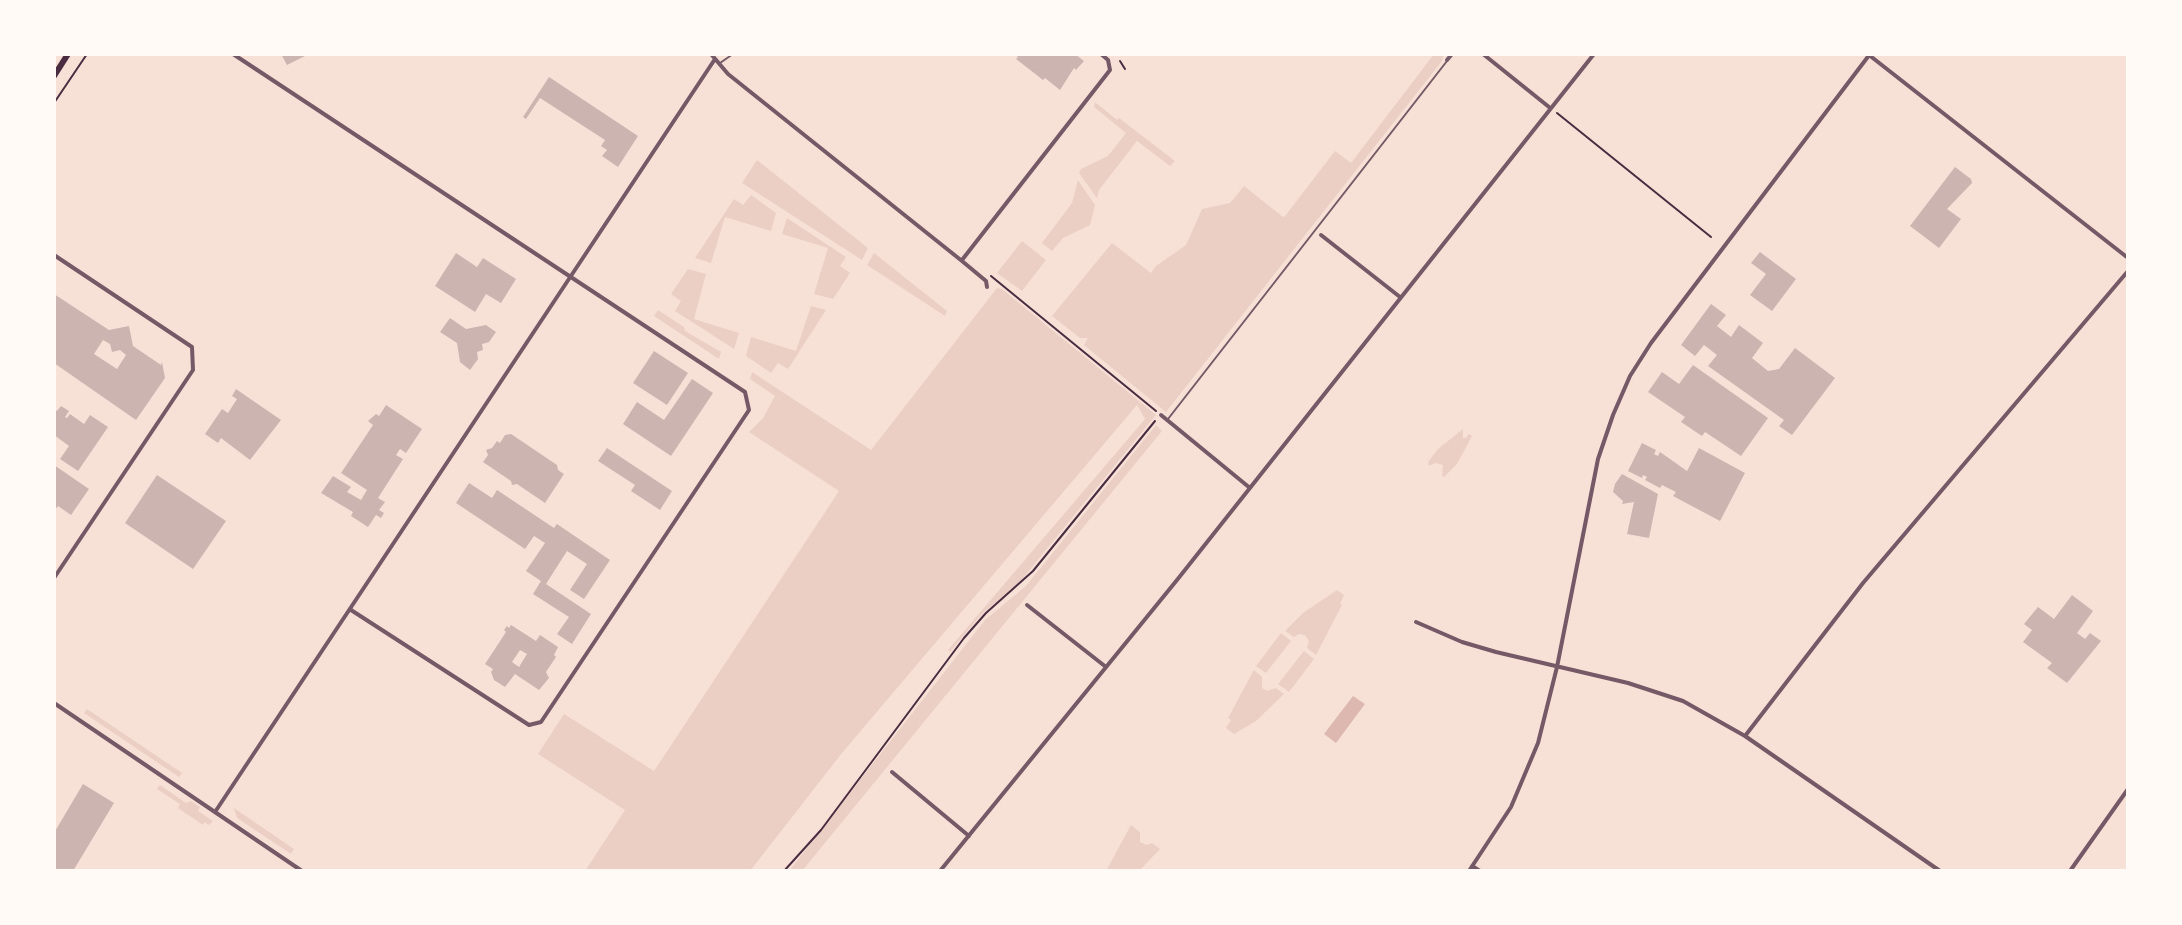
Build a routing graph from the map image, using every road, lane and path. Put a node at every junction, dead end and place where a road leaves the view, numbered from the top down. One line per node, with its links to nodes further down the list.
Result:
1 (68, 54): 14 (main road)
2 (87, 54): 15 (path)
3 (233, 54): 24 (street)
4 (733, 54): 10 (lane)
5 (1101, 54): 21 (street)
6 (1452, 54): 11 (street)
7 (1483, 54): 16 (street)
8 (1594, 54): 16 (street)
9 (1869, 54): 20 (street); 35 (street)
10 (715, 59): 21 (street); 24 (street)
11 (1447, 60): 28 (lane)
12 (1120, 61): 13 (path)
13 (1125, 69)
14 (54, 76)
15 (54, 103)
16 (1549, 107): 18 (path); 26 (street)
17 (1321, 235): 26 (street)
18 (1711, 237)
19 (54, 255): 30 (street)
20 (2128, 258)
21 (962, 261): 25 (street)
22 (2128, 271): 37 (street)
23 (990, 275): 27 (path)
24 (569, 277): 32 (street); 32 (street)
25 (987, 287)
26 (1400, 297): 29 (street)
27 (1161, 415): 28 (street); 44 (path)
28 (1167, 420): 29 (street)
29 (1250, 488): 34 (street)
30 (54, 578)
31 (1027, 605): 34 (street)
32 (351, 610): 40 (street)
33 (1416, 622): 35 (street)
34 (1106, 667): 41 (street)
35 (1557, 667): 37 (street); 42 (street)
36 (54, 703): 40 (street)
37 (1745, 736): 47 (street)
38 (892, 772): 41 (street)
39 (2128, 789): 48 (street)
40 (215, 812): 43 (street)
41 (969, 836): 45 (street)
42 (1470, 868): 46 (street)
43 (302, 871)
44 (784, 871)
45 (940, 871)
46 (1480, 871)
47 (1940, 871)
48 (2070, 871)

